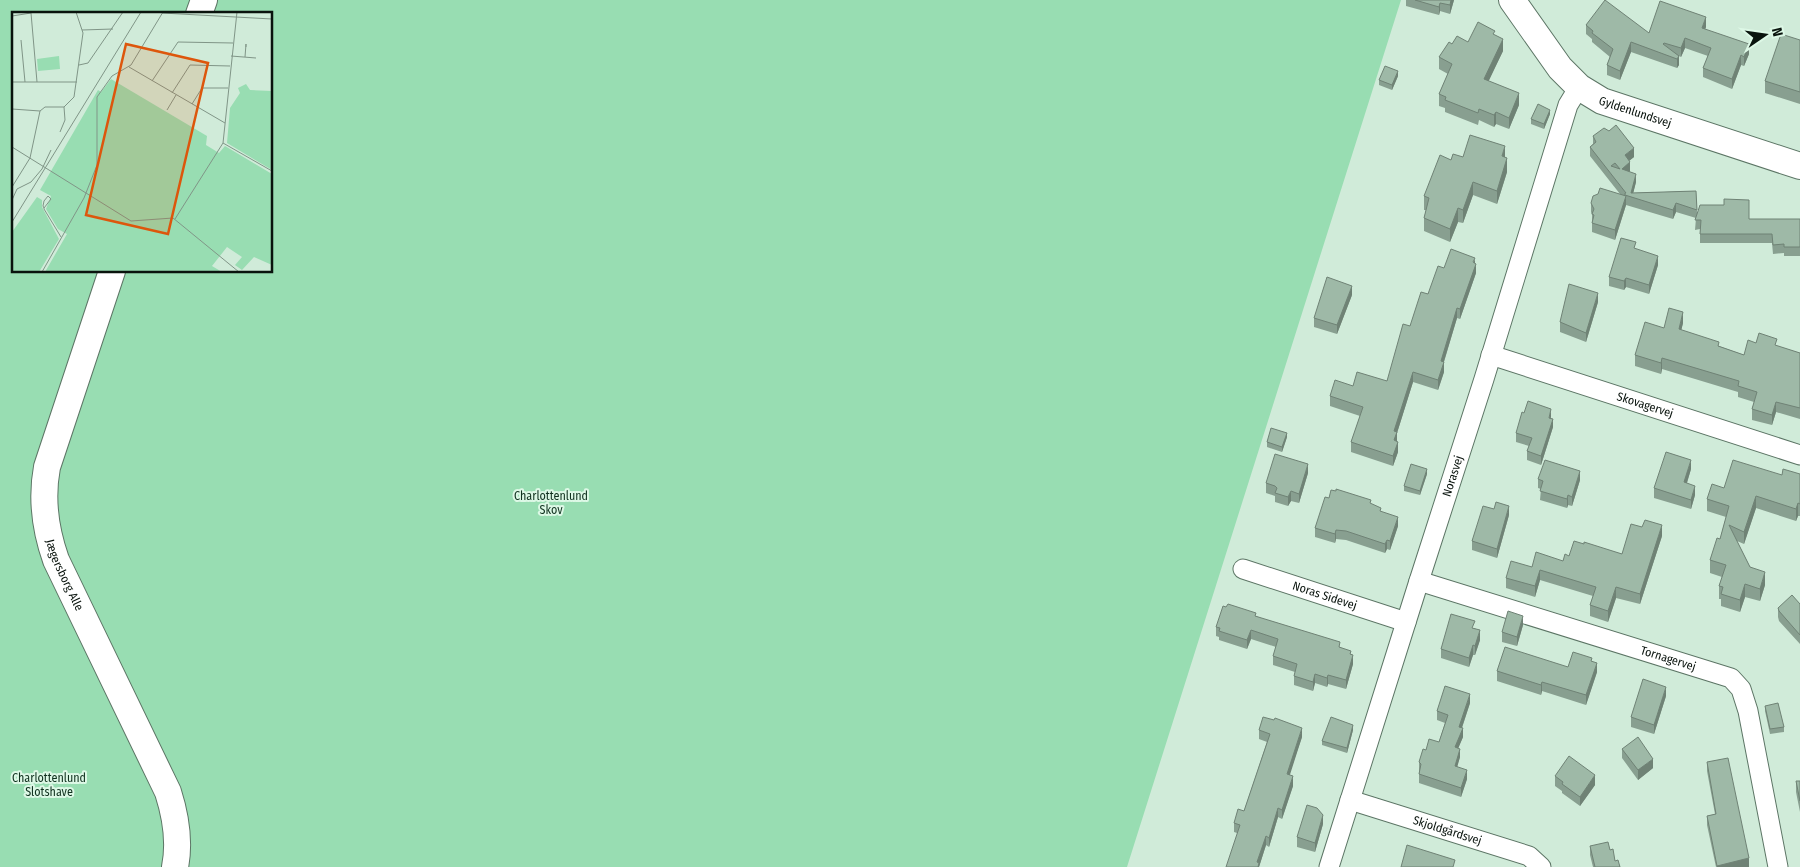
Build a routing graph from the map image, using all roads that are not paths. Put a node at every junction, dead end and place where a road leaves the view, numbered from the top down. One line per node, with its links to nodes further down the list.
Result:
1 (204, 0): 3 (street)
2 (1512, 0): 4 (street, Gyldenlundsvej)
3 (200, 12)
4 (1579, 86): 5 (street, Gyldenlundsvej); 7 (street, Norasvej)
5 (1800, 166)
6 (112, 272): 13 (street, Jægersborg Alle)
7 (1491, 355): 8 (street, Skovagervej); 10 (street, Norasvej)
8 (1800, 455)
9 (1243, 569): 11 (street, Noras Sidevej)
10 (1419, 581): 11 (street, Norasvej); 16 (street, Tornagervej)
11 (1406, 622): 12 (street, Norasvej)
12 (1350, 800): 14 (street, Norasvej); 15 (street, Skjoldgårdsvej)
13 (175, 867)
14 (1329, 867)
15 (1541, 867)
16 (1778, 867)

